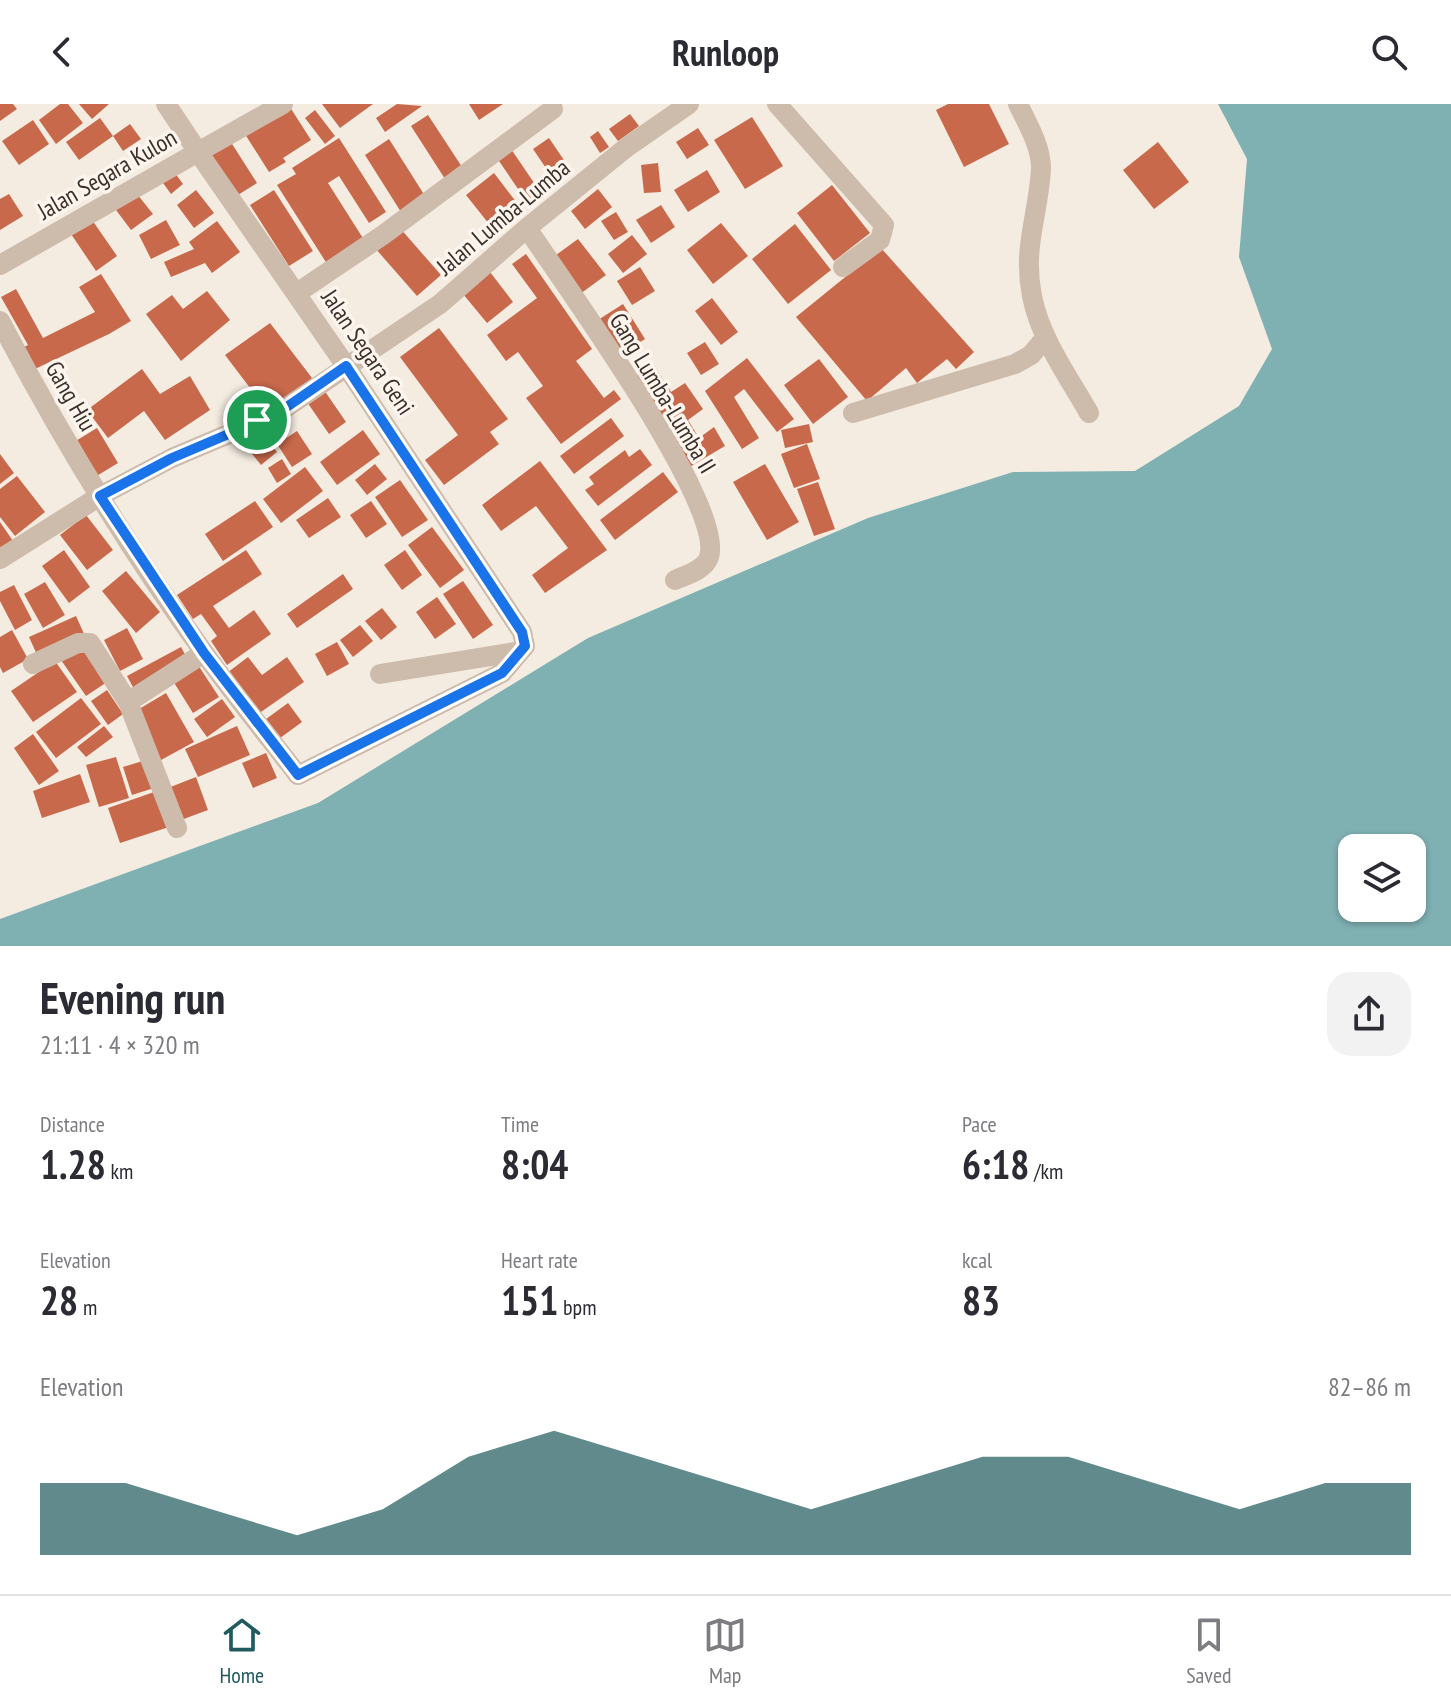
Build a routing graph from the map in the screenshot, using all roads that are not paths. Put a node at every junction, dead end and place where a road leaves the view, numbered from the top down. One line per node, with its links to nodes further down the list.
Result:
1 (166, 104): 7 (street, Jalan Segara Geni)
2 (283, 104): 7 (street, Jalan Segara Kulon)
3 (689, 104): 8 (street, Jalan Lumba-Lumba)
4 (777, 104): 10 (street)
5 (1018, 104): 13 (street)
6 (553, 109): 11 (street)
7 (198, 152): 9 (street, Jalan Segara Kulon); 11 (street, Jalan Segara Geni)
8 (527, 228): 14 (street, Jalan Lumba-Lumba); 19 (street, Gang Lumba-Lumba II)
9 (0, 265)
10 (843, 267)
11 (297, 293): 14 (street, Jalan Segara Geni)
12 (0, 321): 17 (street, Gang Hiu)
13 (1046, 337): 15 (street); 16 (street)
14 (346, 366): 17 (street, Jalan Lumba-Lumba); 20 (street, Jalan Segara Geni)
15 (853, 413)
16 (1089, 413)
17 (100, 496): 18 (street); 21 (street, Gang Hiu)
18 (0, 559)
19 (675, 580)
20 (521, 641): 21 (street, Gang Hiu); 23 (street)
21 (204, 653): 24 (street)
22 (33, 664): 24 (street)
23 (380, 674)
24 (128, 702): 25 (street)
25 (177, 828)

